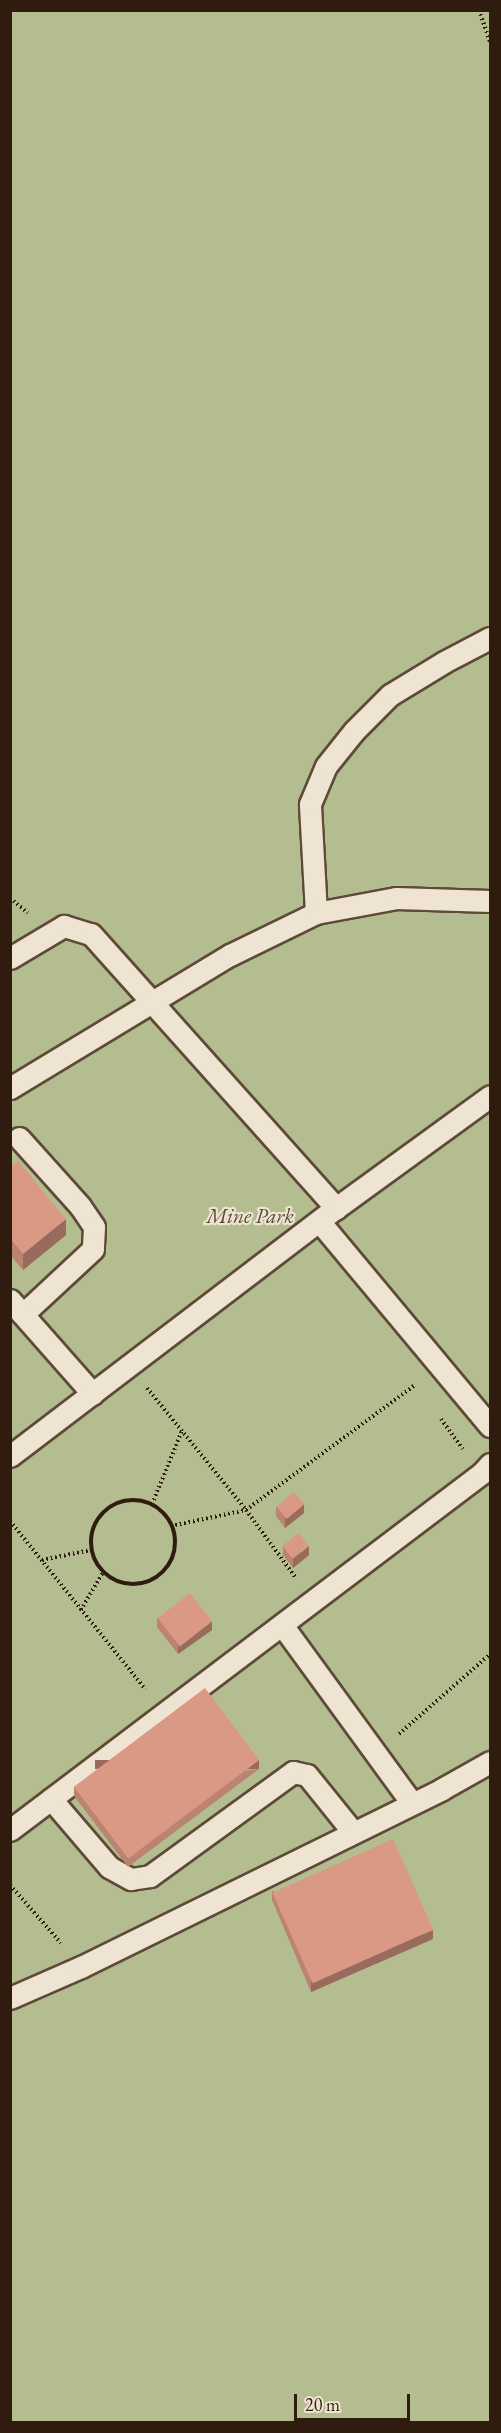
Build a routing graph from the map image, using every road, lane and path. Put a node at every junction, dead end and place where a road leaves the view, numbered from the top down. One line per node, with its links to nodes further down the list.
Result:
1 (479, 10): 2 (path)
2 (490, 42)
3 (490, 638): 5 (lane)
4 (490, 901): 5 (lane)
5 (316, 913): 7 (lane)
6 (10, 958): 7 (lane)
7 (152, 1003): 8 (lane); 11 (lane)
8 (10, 1088)
9 (490, 1096): 11 (lane)
10 (19, 1138): 13 (lane)
11 (336, 1208): 12 (lane)
12 (319, 1221): 14 (lane); 17 (lane)
13 (17, 1307): 16 (lane)
14 (130, 1366): 16 (lane); 18 (path)
15 (415, 1385): 22 (path)
16 (93, 1394): 19 (lane)
17 (490, 1426)
18 (182, 1431): 21 (path); 22 (path)
19 (10, 1456)
20 (490, 1464): 28 (lane)
21 (152, 1504): 24 (path); 25 (path)
22 (246, 1510): 24 (path); 28 (path)
23 (10, 1521): 26 (path)
24 (171, 1527): 27 (path)
25 (91, 1550): 26 (path); 27 (path)
26 (42, 1560): 29 (path)
27 (103, 1572): 29 (path)
28 (313, 1600): 30 (lane)
29 (81, 1610): 32 (path)
30 (282, 1624): 32 (lane); 33 (lane)
31 (490, 1654): 33 (path)
32 (164, 1713): 35 (lane)
33 (375, 1754): 36 (lane)
34 (490, 1762): 36 (lane)
35 (51, 1799): 37 (lane); 38 (lane)
36 (412, 1803): 38 (lane)
37 (10, 1830)
38 (353, 1832): 40 (lane)
39 (10, 1885): 40 (path)
40 (81, 1967): 41 (lane)
41 (10, 1998)

